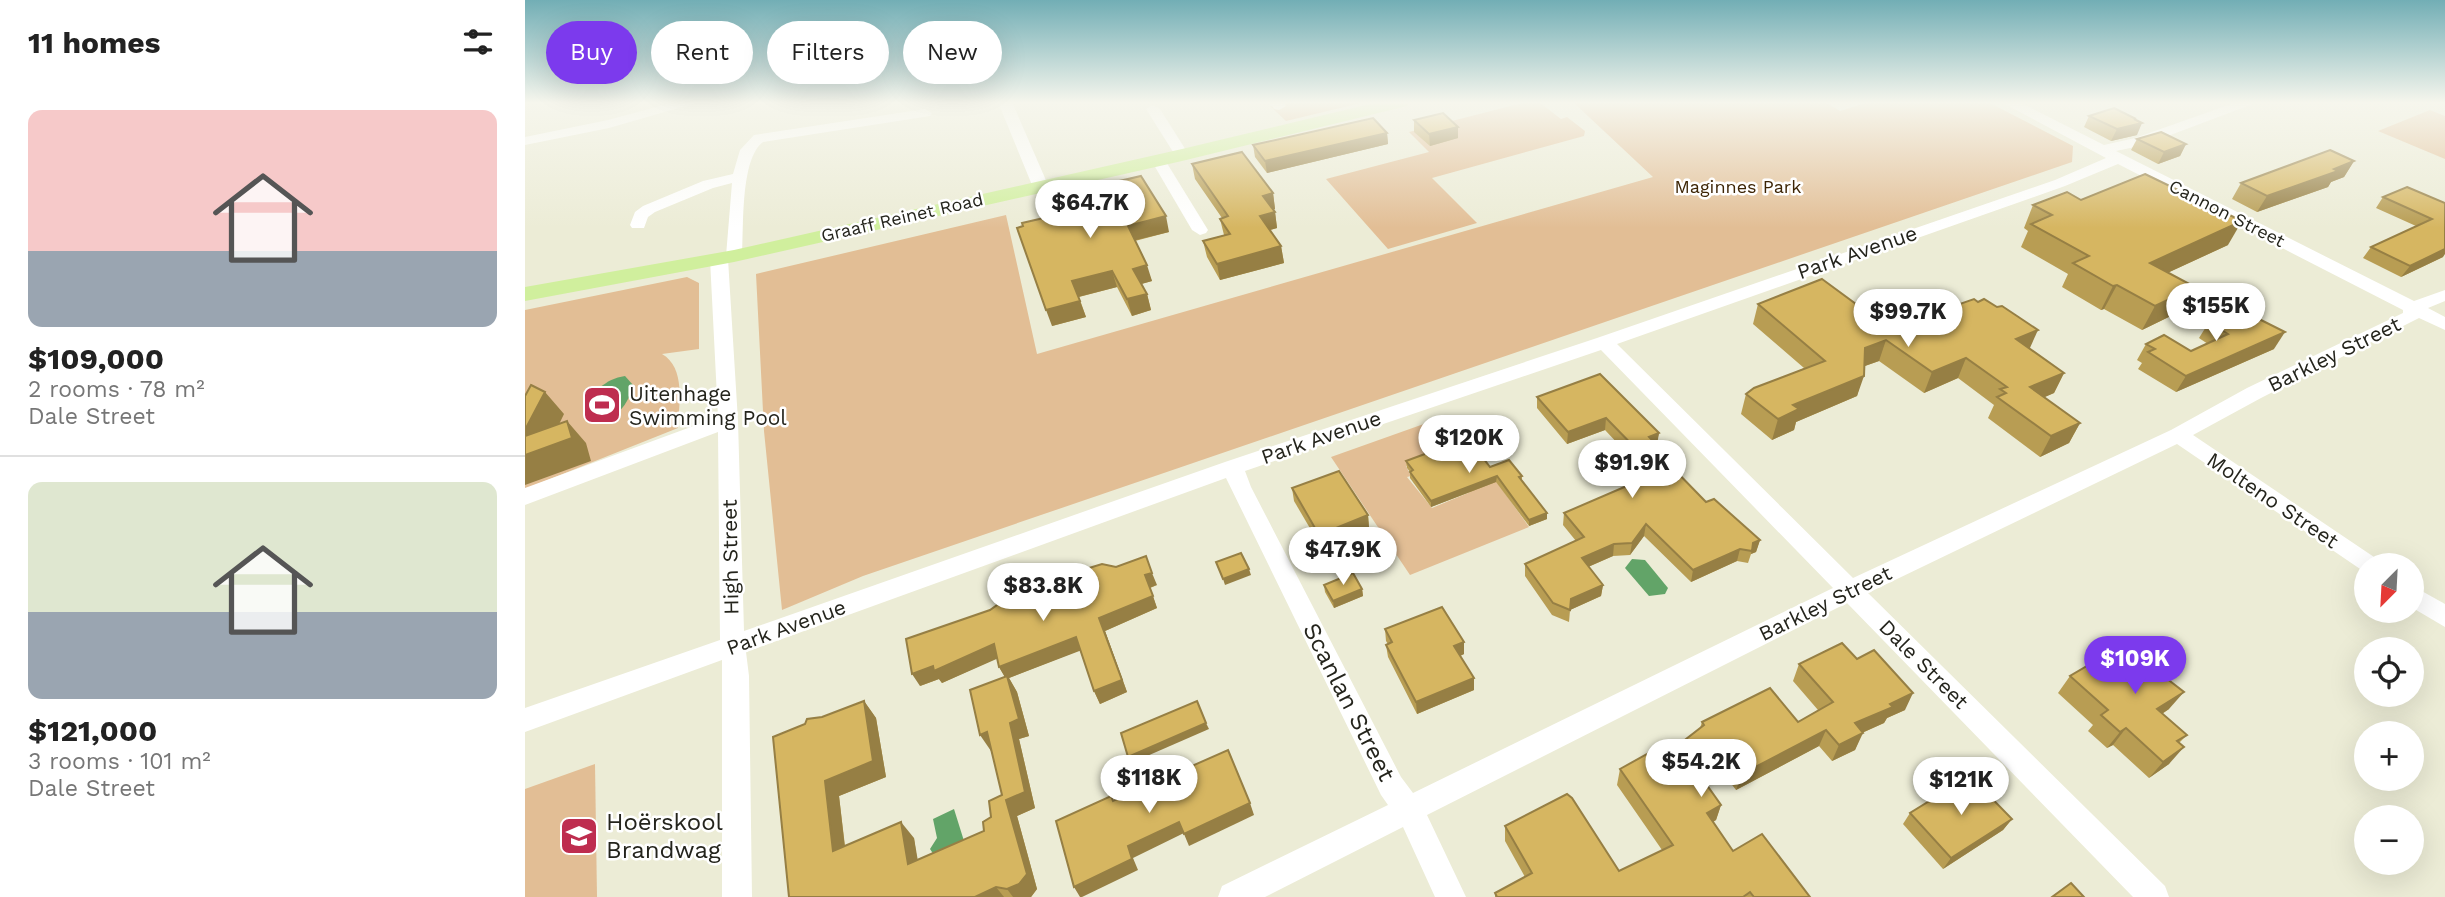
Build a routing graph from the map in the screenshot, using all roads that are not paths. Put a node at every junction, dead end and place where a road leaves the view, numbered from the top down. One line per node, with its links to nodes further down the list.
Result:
1 (751, 144): 10 (street, High Street)
2 (1022, 144): 11 (street)
3 (1175, 144): 8 (street)
4 (1228, 144): 8 (main road, Graaff Reinet Road)
5 (2090, 144): 7 (street, Cannon Street)
6 (2135, 144): 7 (street, Park Avenue)
7 (2110, 154): 17 (street, Cannon Street); 19 (street, Park Avenue)
8 (1182, 155): 9 (main road, Graaff Reinet Road)
9 (1158, 160): 11 (main road, Graaff Reinet Road); 13 (street)
10 (740, 177): 12 (street); 14 (street, High Street)
11 (1040, 186): 14 (main road, Graaff Reinet Road)
12 (638, 225)
13 (1200, 230)
14 (726, 257): 15 (main road, Graaff Reinet Road); 20 (street, High Street)
15 (525, 294)
16 (2445, 295): 17 (street, Barkley Street)
17 (2413, 308): 18 (street, Cannon Street); 21 (street, Barkley Street)
18 (2445, 324)
19 (1604, 342): 22 (street, Park Avenue); 25 (street, Dale Street)
20 (728, 421): 23 (street); 28 (street, High Street)
21 (2178, 435): 24 (street, Molteno Street); 25 (street, Barkley Street)
22 (1233, 467): 28 (street, Park Avenue); 30 (street, Scanlan Street)
23 (525, 497)
24 (2354, 555)
25 (1851, 590): 30 (street, Barkley Street); 34 (street, Dale Street)
26 (2424, 603): 27 (street)
27 (2445, 617)
28 (733, 646): 29 (street, Park Avenue); 31 (street, High Street)
29 (525, 720)
30 (1409, 810): 32 (street, Barkley Street); 33 (street, Scanlan Street)
31 (737, 897)
32 (1233, 897)
33 (1451, 897)
34 (2154, 897)

